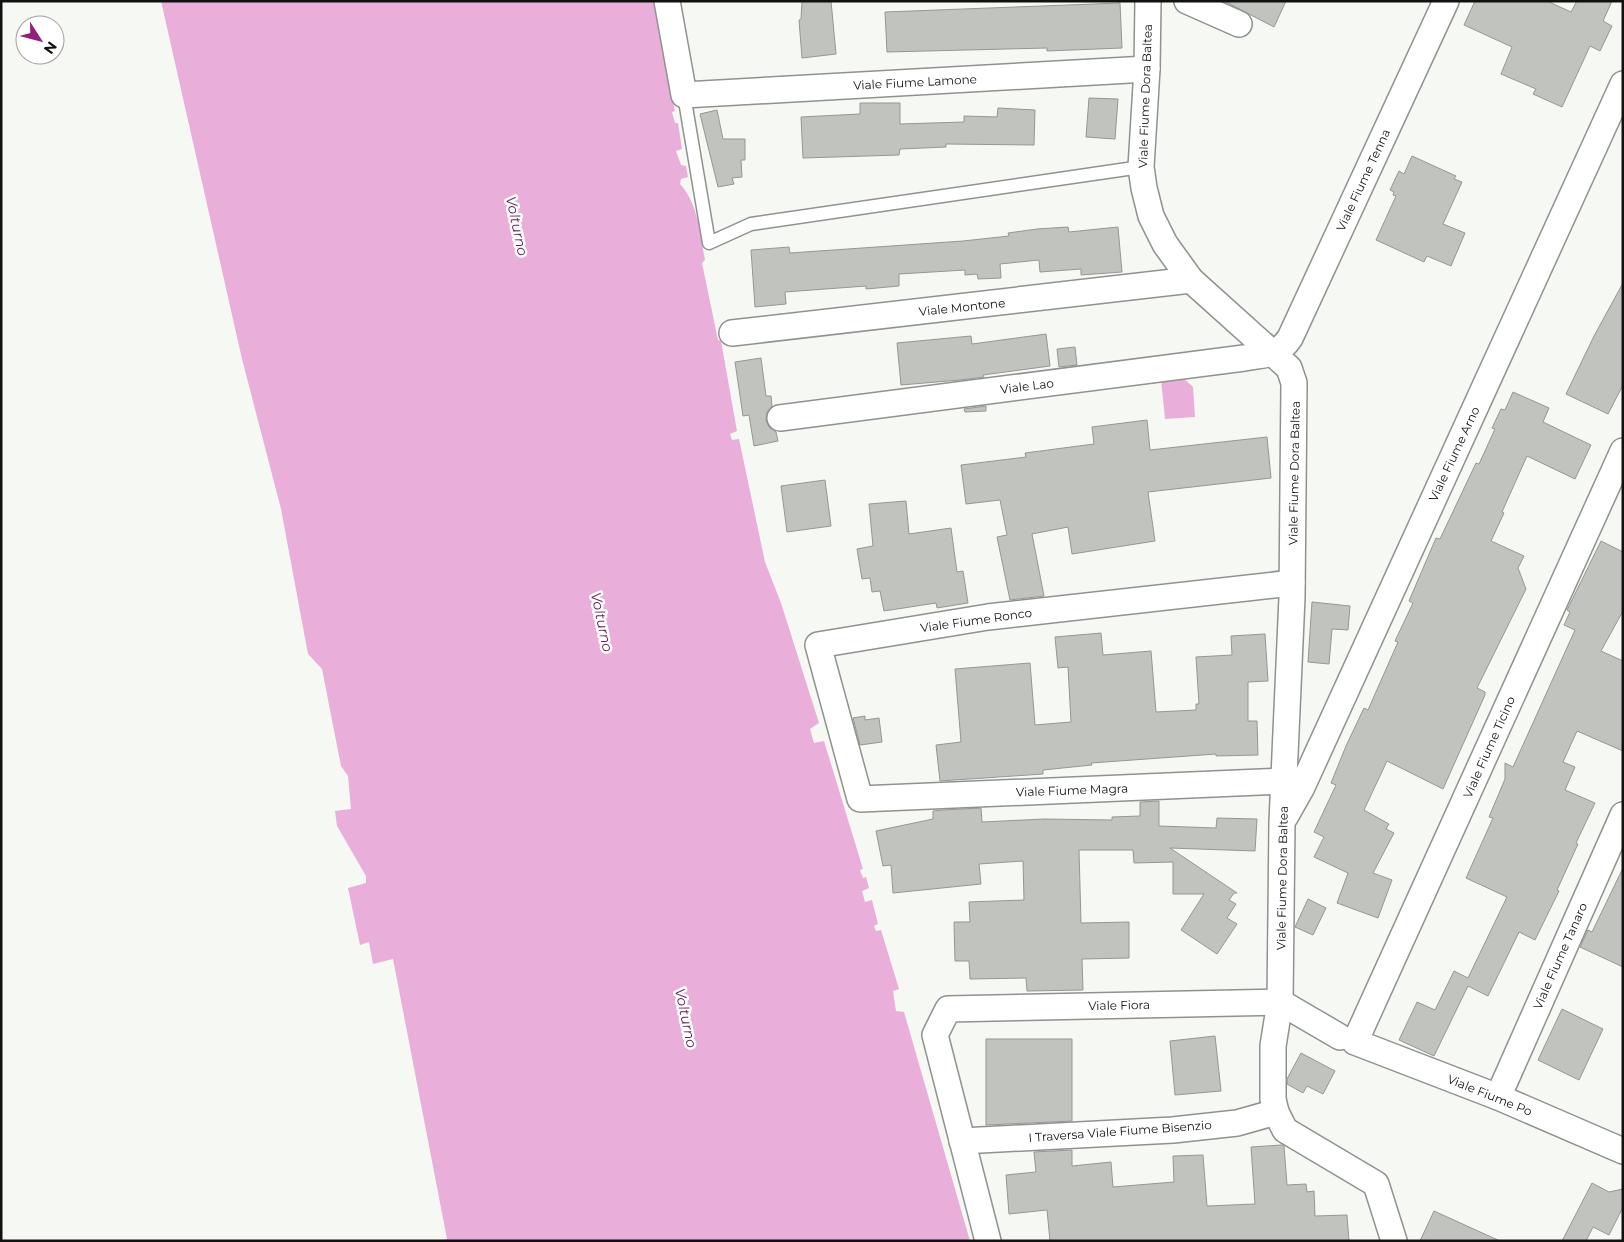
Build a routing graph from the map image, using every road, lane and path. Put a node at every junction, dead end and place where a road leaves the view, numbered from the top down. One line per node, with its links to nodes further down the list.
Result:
1 (667, 1): 8 (street)
2 (1148, 1): 6 (street, Viale Fiume Dora Baltea)
3 (1187, 1): 5 (street)
4 (1446, 1): 12 (street, Viale Fiume Tenna)
5 (1238, 24)
6 (1147, 70): 8 (street, Viale Fiume Lamone); 9 (street, Viale Fiume Dora Baltea)
7 (1623, 84): 19 (street, Viale Fiume Arno)
8 (684, 95): 9 (lane)
9 (1141, 167): 10 (street, Viale Fiume Dora Baltea)
10 (1191, 280): 11 (street, Viale Montone); 12 (street, Viale Fiume Dora Baltea)
11 (732, 333)
12 (1274, 354): 13 (street, Viale Lao); 15 (street, Viale Fiume Dora Baltea)
13 (780, 418)
14 (1623, 451): 21 (street, Viale Fiume Ticino)
15 (1292, 583): 16 (street, Viale Fiume Dora Baltea); 17 (street, Viale Fiume Ronco)
16 (1285, 781): 17 (street, Viale Fiume Magra); 19 (street, Viale Fiume Dora Baltea)
17 (860, 799)
18 (1623, 815): 22 (street, Viale Fiume Tanaro)
19 (1282, 822): 20 (street, Viale Fiume Dora Baltea)
20 (1280, 1002): 21 (street, Viale Fiume Po); 23 (street, Viale Fiume Dora Baltea); 24 (street, Viale Fiora)
21 (1348, 1039): 22 (street, Viale Fiume Po)
22 (1498, 1097): 25 (street, Viale Fiume Po)
23 (1276, 1112): 24 (street, I Traversa Viale Fiume Bisenzio); 27 (street)
24 (962, 1141): 26 (street)
25 (1623, 1151)
26 (988, 1241)
27 (1394, 1241)

